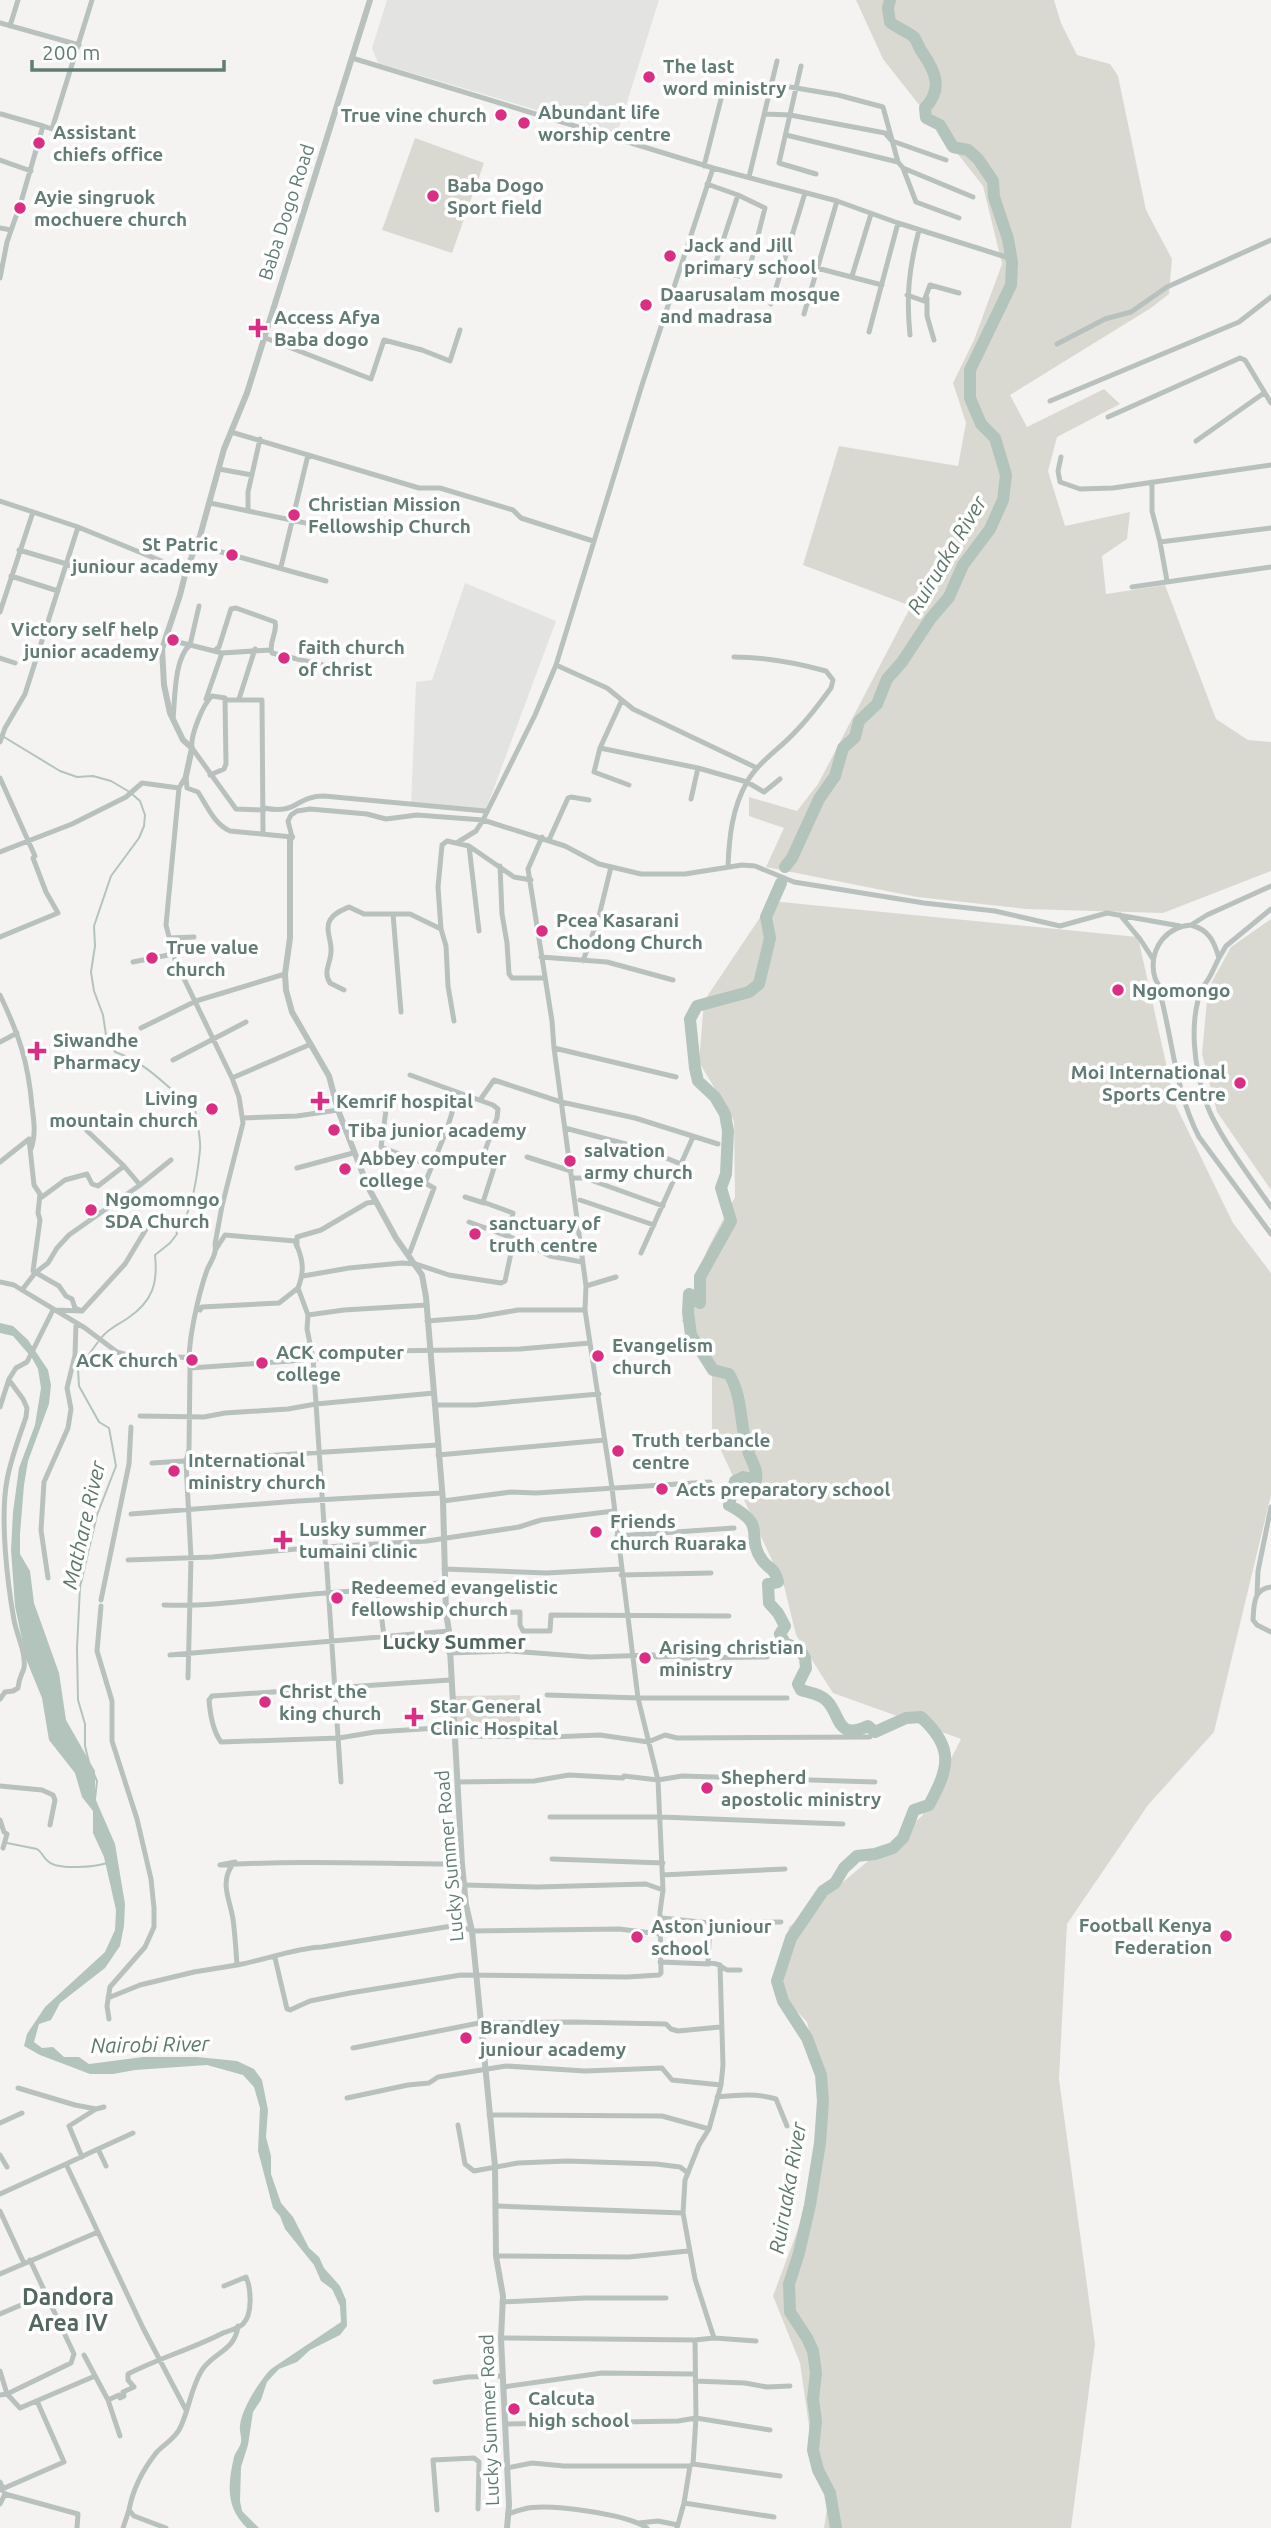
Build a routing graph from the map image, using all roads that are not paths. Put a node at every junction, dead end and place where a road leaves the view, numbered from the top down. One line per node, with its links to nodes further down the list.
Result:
1 (18, 0): 5 (street)
2 (92, 0): 6 (street)
3 (370, 0): 7 (street, Baba Dogo Road)
4 (0, 23): 5 (street)
5 (10, 26): 6 (street)
6 (79, 45): 16 (street)
7 (352, 58): 22 (street); 56 (street, Baba Dogo Road)
8 (777, 61): 10 (street)
9 (801, 66): 11 (street)
10 (772, 84): 11 (street); 14 (street)
11 (796, 87): 15 (street); 18 (street)
12 (721, 99): 22 (street)
13 (1, 114): 16 (street)
14 (765, 114): 15 (street); 27 (street)
15 (790, 116): 17 (street); 18 (street)
16 (43, 126): 25 (street)
17 (786, 135): 21 (street); 26 (street)
18 (892, 141): 20 (street); 21 (street)
19 (0, 160): 25 (street)
20 (946, 160)
21 (898, 162): 24 (street)
22 (704, 166): 23 (street)
23 (713, 168): 27 (street); 28 (street)
24 (903, 168): 31 (street); 34 (street)
25 (31, 171): 37 (street)
26 (816, 174)
27 (749, 177): 29 (street)
28 (707, 184): 30 (street); 41 (street)
29 (805, 193): 32 (street); 51 (street)
30 (738, 195): 43 (street); 43 (street)
31 (973, 197)
32 (837, 201): 33 (street); 42 (street)
33 (871, 214): 35 (street); 44 (street)
34 (959, 218)
35 (898, 223): 38 (street); 46 (street)
36 (0, 228): 37 (street)
37 (11, 230): 45 (street)
38 (919, 230): 40 (street); 49 (street)
39 (1271, 240): 58 (street)
40 (1009, 258)
41 (683, 265): 43 (street); 80 (street)
42 (817, 268): 44 (street); 52 (street)
43 (712, 269)
44 (852, 276): 46 (street)
45 (0, 278)
46 (882, 285): 54 (street)
47 (930, 285): 48 (street); 49 (street); 57 (street)
48 (959, 293)
49 (907, 295): 55 (street)
50 (1271, 297): 60 (street)
51 (771, 304)
52 (804, 314)
53 (460, 330): 56 (street)
54 (869, 332)
55 (910, 335)
56 (263, 337): 63 (street, Baba Dogo Road)
57 (934, 340)
58 (1057, 344)
59 (1264, 393): 61 (street); 62 (street); 65 (street)
60 (1051, 401)
61 (1271, 403)
62 (1108, 417)
63 (231, 432): 64 (street); 69 (street, Baba Dogo Road)
64 (260, 439): 66 (street); 70 (street)
65 (1196, 441)
66 (308, 454): 76 (street); 80 (street)
67 (1061, 457): 71 (street)
68 (1271, 465): 71 (street)
69 (219, 469): 70 (street); 73 (street, Baba Dogo Road)
70 (252, 475): 74 (street)
71 (1152, 482): 81 (street)
72 (0, 501): 75 (street)
73 (210, 503): 74 (street); 82 (street, Baba Dogo Road)
74 (248, 511): 76 (street)
75 (33, 512): 77 (street); 83 (street)
76 (293, 520): 79 (street); 85 (street)
77 (78, 527): 84 (street); 87 (street)
78 (1271, 528): 81 (street)
79 (344, 531)
80 (593, 541): 105 (street)
81 (1160, 542): 91 (street)
82 (196, 545): 85 (street); 87 (street, Baba Dogo Road)
83 (19, 550): 84 (street); 89 (street)
84 (68, 564): 88 (street); 93 (street)
85 (281, 567): 90 (street)
86 (1271, 567): 91 (street)
87 (186, 571): 96 (street, Baba Dogo Road)
88 (94, 572)
89 (11, 576): 93 (street); 95 (street)
90 (326, 580)
91 (1167, 581): 92 (street)
92 (1132, 587)
93 (58, 591): 112 (street)
94 (200, 606): 97 (street)
95 (0, 612)
96 (166, 639): 97 (street); 111 (street, Baba Dogo Road)
97 (190, 645): 100 (street); 111 (street)
98 (255, 649): 99 (street); 101 (street); 108 (street)
99 (270, 650): 100 (street); 106 (street)
100 (214, 652): 101 (street)
101 (222, 653): 110 (street)
102 (734, 657): 116 (street)
103 (0, 659): 104 (street)
104 (15, 663)
105 (556, 665): 109 (street); 128 (street)
106 (331, 667)
107 (225, 698): 108 (street); 110 (street); 117 (street)
108 (239, 699): 126 (street)
109 (622, 700): 114 (street); 116 (street)
110 (202, 711): 113 (street)
111 (173, 719): 113 (street, Baba Dogo Road)
112 (1, 740)
113 (192, 748): 117 (street); 118 (street)
114 (600, 748): 115 (street); 122 (street)
115 (698, 768): 121 (street); 124 (street)
116 (757, 768): 121 (street)
117 (210, 775): 126 (street)
118 (186, 776): 123 (street); 129 (street)
119 (0, 778): 132 (street)
120 (780, 779): 121 (street)
121 (747, 782): 139 (street)
122 (629, 785)
123 (179, 788): 132 (street); 151 (street)
124 (691, 799)
125 (589, 800): 133 (street)
126 (264, 809): 127 (street); 129 (street)
127 (485, 811)
128 (483, 820): 130 (street); 131 (street); 134 (street)
129 (263, 834): 130 (street)
130 (292, 837): 158 (street, Lucky Summer Road)
131 (542, 838): 133 (street); 140 (street)
132 (28, 840): 136 (street); 149 (street)
133 (549, 841): 138 (street)
134 (458, 842): 135 (street); 147 (street)
135 (469, 846): 137 (street); 148 (street)
136 (0, 852)
137 (500, 866): 140 (street); 159 (street)
138 (611, 867): 139 (street); 156 (street)
139 (728, 867): 144 (street)
140 (531, 880): 153 (street)
141 (1271, 886): 145 (street)
142 (1271, 909): 154 (street)
143 (393, 914): 147 (street); 162 (street); 166 (street)
144 (1120, 915): 146 (street); 155 (street)
145 (1191, 925): 146 (street); 154 (street)
146 (1180, 926): 155 (street)
147 (441, 929): 167 (street)
148 (479, 932)
149 (0, 937)
150 (194, 937): 151 (street)
151 (170, 938): 152 (street)
152 (173, 954): 157 (street); 165 (street)
153 (541, 957): 156 (street); 159 (street)
154 (1219, 958): 161 (street)
155 (1153, 959): 163 (street)
156 (583, 961): 160 (street)
157 (133, 962)
158 (285, 974): 165 (street); 173 (street, Lucky Summer Road)
159 (544, 978): 174 (street)
160 (673, 980)
161 (1203, 986): 163 (street); 207 (street)
162 (344, 990)
163 (1164, 990): 211 (street)
164 (0, 995): 170 (street)
165 (195, 1001): 169 (street); 171 (street)
166 (401, 1012)
167 (454, 1021)
168 (246, 1022): 171 (street)
169 (141, 1028)
170 (17, 1033): 172 (street); 188 (street)
171 (213, 1040): 175 (street); 178 (street)
172 (0, 1042)
173 (311, 1044): 178 (street); 180 (street, Lucky Summer Road)
174 (554, 1048): 177 (street); 182 (street)
175 (173, 1060)
176 (410, 1075): 179 (street)
177 (676, 1077)
178 (232, 1078): 184 (street)
179 (458, 1093): 181 (street); 196 (street)
180 (335, 1100): 183 (street, Lucky Summer Road); 196 (street)
181 (480, 1100): 182 (street); 204 (street)
182 (561, 1102): 186 (street); 187 (street)
183 (338, 1110): 184 (street); 190 (street, Lucky Summer Road)
184 (243, 1118): 214 (street)
185 (81, 1125): 195 (street)
186 (565, 1128): 194 (street); 198 (street)
187 (693, 1136): 189 (street); 205 (street)
188 (32, 1139): 193 (street); 206 (street)
189 (718, 1144)
190 (353, 1153): 197 (street); 203 (street, Lucky Summer Road)
191 (527, 1157): 198 (street)
192 (171, 1160): 200 (street)
193 (0, 1162)
194 (681, 1164)
195 (124, 1166): 200 (street); 206 (street)
196 (431, 1166): 215 (street)
197 (297, 1168)
198 (571, 1171): 199 (street)
199 (572, 1178): 205 (street); 217 (street)
200 (139, 1185): 219 (street)
201 (465, 1197): 204 (street)
202 (580, 1200): 210 (street)
203 (375, 1202): 213 (street); 218 (street, Lucky Summer Road)
204 (484, 1203): 212 (street)
205 (663, 1206): 210 (street)
206 (39, 1207): 219 (street)
207 (1271, 1207)
208 (151, 1221): 228 (street)
209 (469, 1222): 212 (street)
210 (654, 1225): 216 (street)
211 (1271, 1234)
212 (511, 1237): 217 (street); 218 (street)
213 (295, 1241): 214 (street); 220 (street)
214 (216, 1249): 232 (street)
215 (410, 1252)
216 (641, 1253)
217 (582, 1262): 223 (street)
218 (416, 1264): 220 (street); 226 (street, Lucky Summer Road)
219 (35, 1273): 225 (street); 228 (street)
220 (303, 1276): 224 (street)
221 (616, 1276): 223 (street)
222 (0, 1283): 225 (street)
223 (586, 1286): 229 (street)
224 (298, 1288): 230 (street); 232 (street)
225 (22, 1290): 227 (street)
226 (427, 1305): 230 (street); 231 (street, Lucky Summer Road)
227 (53, 1310): 228 (street); 233 (street); 239 (street)
228 (82, 1311)
229 (585, 1311): 231 (street); 234 (street)
230 (308, 1315): 237 (street)
231 (427, 1321): 235 (street, Lucky Summer Road)
232 (195, 1322): 236 (street)
233 (76, 1323): 236 (street); 272 (street)
234 (590, 1343): 235 (street); 241 (street)
235 (431, 1350): 237 (street); 240 (street, Lucky Summer Road)
236 (188, 1357): 238 (street)
237 (313, 1358): 238 (street); 243 (street)
238 (190, 1368): 246 (street)
239 (9, 1379): 242 (street); 298 (street)
240 (434, 1393): 243 (street); 244 (street, Lucky Summer Road)
241 (599, 1394): 244 (street); 248 (street)
242 (0, 1404)
243 (316, 1404): 246 (street); 250 (street)
244 (435, 1405): 249 (street, Lucky Summer Road)
245 (140, 1416): 246 (street)
246 (189, 1417): 252 (street)
247 (131, 1427): 333 (street)
248 (605, 1440): 251 (street); 255 (street)
249 (438, 1445): 250 (street); 251 (street, Lucky Summer Road)
250 (319, 1454): 252 (street); 257 (street)
251 (438, 1455): 256 (street, Lucky Summer Road)
252 (186, 1462): 253 (street); 260 (street)
253 (152, 1463)
254 (710, 1482): 255 (street)
255 (612, 1488): 258 (street); 261 (street)
256 (442, 1493): 257 (street); 258 (street, Lucky Summer Road)
257 (321, 1499): 260 (street); 266 (street)
258 (443, 1501): 265 (street, Lucky Summer Road)
259 (1271, 1507): 277 (street)
260 (188, 1510): 262 (street); 267 (street)
261 (614, 1511): 264 (street); 265 (street)
262 (131, 1514)
263 (734, 1528): 264 (street)
264 (617, 1536): 270 (street)
265 (444, 1539): 266 (street); 269 (street, Lucky Summer Road)
266 (325, 1547): 267 (street); 276 (street)
267 (191, 1558): 268 (street); 279 (street)
268 (128, 1560)
269 (444, 1569): 270 (street); 273 (street, Lucky Summer Road)
270 (621, 1572): 271 (street); 281 (street)
271 (711, 1573)
272 (48, 1578)
273 (444, 1582): 275 (street); 280 (street, Lucky Summer Road)
274 (1271, 1587): 277 (street)
275 (378, 1590): 276 (street); 285 (street)
276 (327, 1593): 279 (street); 286 (street)
277 (1257, 1594): 284 (street)
278 (164, 1605): 279 (street)
279 (189, 1606): 287 (street)
280 (446, 1613): 281 (street); 283 (street, Lucky Summer Road)
281 (627, 1616): 282 (street); 290 (street)
282 (729, 1616)
283 (449, 1631): 285 (street); 288 (street, Lucky Summer Road)
284 (1271, 1632)
285 (384, 1636): 286 (street)
286 (330, 1642): 287 (street); 294 (street)
287 (190, 1653): 289 (street); 292 (street)
288 (449, 1653): 290 (street); 293 (street, Lucky Summer Road)
289 (170, 1655)
290 (633, 1657): 291 (street); 296 (street)
291 (767, 1657)
292 (188, 1678)
293 (450, 1680): 294 (street); 299 (street, Lucky Summer Road)
294 (334, 1687): 302 (street); 302 (street)
295 (547, 1695): 296 (street)
296 (638, 1698): 297 (street); 303 (street)
297 (787, 1698)
298 (0, 1699)
299 (454, 1727): 300 (street, Lucky Summer Road); 302 (street)
300 (455, 1736): 303 (street); 306 (street, Lucky Summer Road)
301 (870, 1737): 303 (street)
302 (339, 1738): 305 (street)
303 (648, 1742): 304 (street)
304 (657, 1780): 306 (street); 307 (street); 310 (street)
305 (341, 1782)
306 (458, 1782): 317 (street, Lucky Summer Road)
307 (875, 1782)
308 (0, 1786): 313 (street)
309 (550, 1817): 310 (street)
310 (661, 1817): 312 (street); 316 (street)
311 (0, 1820): 314 (street)
312 (843, 1824)
313 (50, 1825)
314 (5, 1844)
315 (552, 1859): 316 (street)
316 (663, 1863): 319 (street)
317 (462, 1864): 320 (street, Lucky Summer Road); 329 (street)
318 (785, 1870): 319 (street)
319 (662, 1875): 321 (street)
320 (465, 1885): 321 (street); 325 (street, Lucky Summer Road)
321 (663, 1890): 322 (street)
322 (662, 1919): 324 (street); 326 (street)
323 (781, 1922): 324 (street)
324 (710, 1923): 330 (street)
325 (472, 1931): 326 (street); 327 (street); 332 (street, Lucky Summer Road)
326 (660, 1934): 328 (street)
327 (275, 1958): 329 (street); 332 (street)
328 (660, 1962): 330 (street); 332 (street)
329 (237, 1965): 333 (street)
330 (720, 1965): 331 (street); 336 (street)
331 (740, 1970)
332 (476, 1975): 335 (street, Lucky Summer Road)
333 (108, 1998): 334 (street)
334 (109, 2019)
335 (480, 2024): 336 (street); 337 (street); 338 (street, Lucky Summer Road)
336 (720, 2027): 339 (street)
337 (353, 2048)
338 (484, 2068): 339 (street); 342 (street); 346 (street, Lucky Summer Road)
339 (721, 2085): 341 (street)
340 (18, 2088): 344 (street)
341 (717, 2097): 349 (street); 350 (street)
342 (347, 2098)
343 (104, 2107): 344 (street)
344 (96, 2109): 354 (street)
345 (22, 2113): 347 (street)
346 (489, 2115): 350 (street); 357 (street, Lucky Summer Road)
347 (0, 2123)
348 (458, 2125): 357 (street)
349 (787, 2126)
350 (709, 2129): 359 (street)
351 (133, 2133): 352 (street)
352 (98, 2149): 354 (street); 356 (street)
353 (0, 2157): 358 (street)
354 (82, 2157): 355 (street)
355 (66, 2164): 360 (street); 364 (street)
356 (106, 2166)
357 (495, 2166): 359 (street); 361 (street, Lucky Summer Road)
358 (6, 2167)
359 (688, 2173): 363 (street)
360 (0, 2194)
361 (497, 2206): 363 (street); 366 (street, Lucky Summer Road)
362 (0, 2211): 367 (street)
363 (683, 2213): 365 (street)
364 (98, 2232): 367 (street); 380 (street)
365 (688, 2251): 366 (street); 376 (street)
366 (496, 2256): 372 (street, Lucky Summer Road)
367 (27, 2261): 368 (street); 370 (street)
368 (0, 2274)
369 (224, 2286): 374 (street)
370 (47, 2294): 373 (street); 388 (street)
371 (666, 2298): 372 (street)
372 (502, 2302): 375 (street, Lucky Summer Road)
373 (0, 2314)
374 (238, 2326): 380 (street); 391 (street)
375 (501, 2338): 377 (street); 383 (street, Lucky Summer Road)
376 (714, 2338): 377 (street); 378 (street)
377 (695, 2340): 384 (street)
378 (757, 2341)
379 (84, 2355): 382 (street)
380 (160, 2360): 389 (street); 391 (street)
381 (0, 2371): 388 (street)
382 (95, 2375): 389 (street); 390 (street)
383 (502, 2376): 385 (street); 387 (street, Lucky Summer Road)
384 (694, 2377): 386 (street); 387 (street); 392 (street)
385 (435, 2382)
386 (790, 2386)
387 (503, 2387): 393 (street, Lucky Summer Road)
388 (4, 2394): 390 (street)
389 (107, 2400): 395 (street)
390 (37, 2401): 400 (street)
391 (186, 2410): 404 (street)
392 (696, 2418): 393 (street); 394 (street); 396 (street)
393 (505, 2424): 397 (street, Lucky Summer Road)
394 (770, 2430)
395 (120, 2436)
396 (692, 2465): 397 (street); 398 (street); 401 (street)
397 (507, 2468): 406 (street, Lucky Summer Road)
398 (780, 2476)
399 (0, 2482): 400 (street)
400 (3, 2491): 402 (street); 410 (street)
401 (684, 2503): 407 (street); 409 (street)
402 (0, 2504)
403 (478, 2509): 405 (street)
404 (129, 2510): 411 (street); 412 (street)
405 (437, 2510)
406 (508, 2514): 408 (street); 413 (street, Lucky Summer Road)
407 (774, 2517)
408 (639, 2523): 409 (street); 414 (street)
409 (677, 2527)
410 (77, 2528)
411 (123, 2528)
412 (166, 2528)
413 (507, 2528)
414 (647, 2528)

